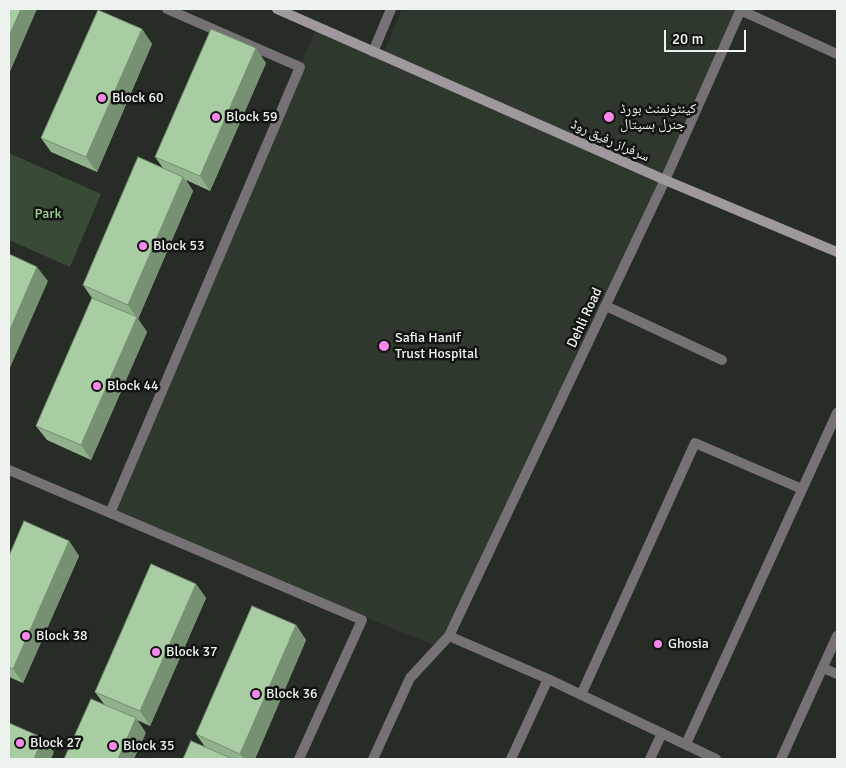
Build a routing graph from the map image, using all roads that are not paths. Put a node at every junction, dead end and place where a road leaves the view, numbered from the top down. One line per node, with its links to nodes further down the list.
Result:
1 (167, 9): 15 (street)
2 (277, 9): 5 (street, سرفراز رفیق روڈ)
3 (391, 9): 5 (street)
4 (740, 9): 6 (street); 7 (street, Dehli Road)
5 (373, 52): 7 (street, سرفراز رفیق روڈ)
6 (837, 54)
7 (665, 180): 8 (street, سرفراز رفیق روڈ); 9 (street, Dehli Road)
8 (837, 252)
9 (606, 306): 10 (street); 16 (street, Dehli Road)
10 (722, 360)
11 (837, 413): 12 (street)
12 (833, 432): 14 (street)
13 (9, 470): 15 (street)
14 (802, 489): 21 (street); 23 (street)
15 (110, 513): 24 (street)
16 (449, 636): 20 (street); 25 (street, Dehli Road)
17 (837, 636): 18 (street)
18 (823, 668): 19 (street); 29 (street)
19 (837, 674)
20 (548, 679): 21 (street); 26 (street)
21 (581, 695): 22 (street)
22 (662, 733): 23 (street); 27 (street)
23 (686, 744): 28 (street)
24 (299, 759)
25 (374, 759)
26 (511, 759)
27 (650, 759)
28 (716, 759)
29 (781, 759)

